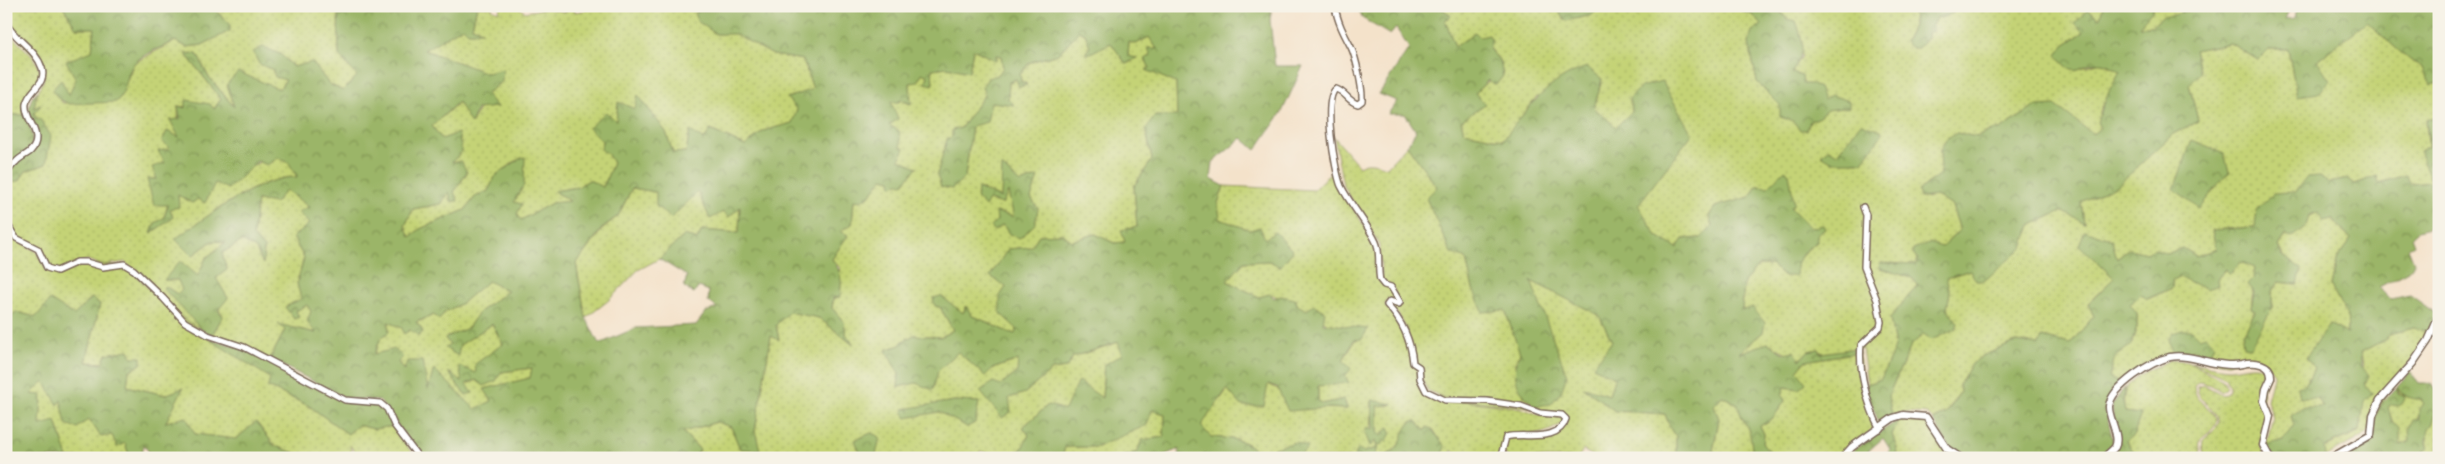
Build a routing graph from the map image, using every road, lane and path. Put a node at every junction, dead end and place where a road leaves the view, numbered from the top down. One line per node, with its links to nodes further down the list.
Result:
1 (1335, 6): 9 (street)
2 (6, 23): 3 (street)
3 (6, 174)
4 (1862, 207): 7 (street)
5 (6, 222): 8 (street)
6 (2439, 316): 14 (street)
7 (1880, 429): 10 (street); 11 (street)
8 (419, 458)
9 (1506, 458)
10 (1842, 458)
11 (1961, 458)
12 (2104, 458): 13 (street)
13 (2270, 458)
14 (2330, 458)

